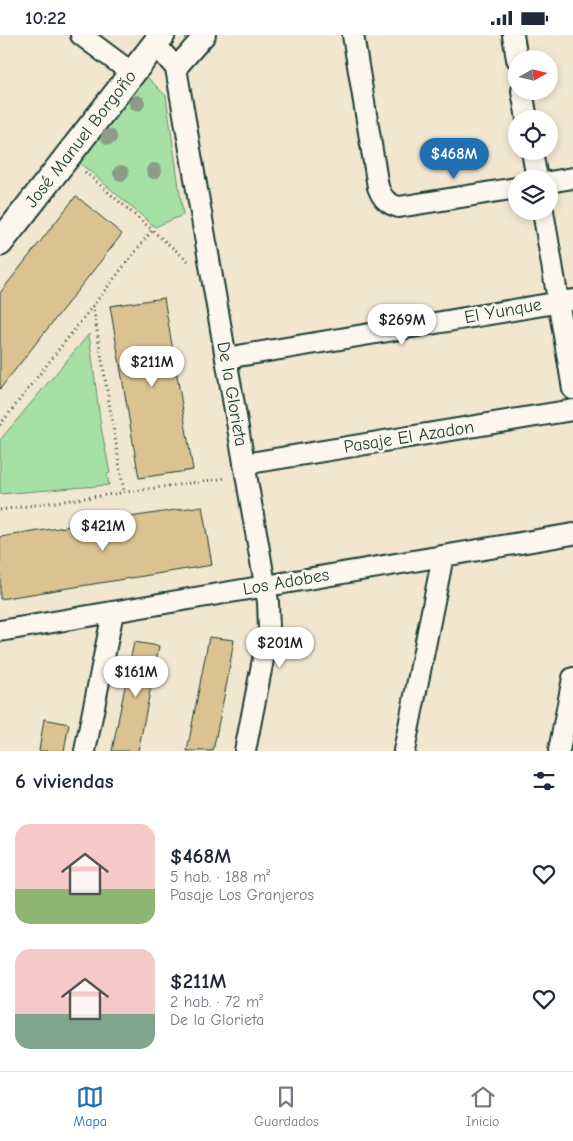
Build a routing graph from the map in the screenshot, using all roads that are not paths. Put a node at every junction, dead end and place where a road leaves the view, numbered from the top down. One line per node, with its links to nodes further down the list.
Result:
1 (82, 35): 8 (street)
2 (205, 35): 7 (street)
3 (353, 35): 11 (street)
4 (513, 35): 6 (street)
5 (158, 39): 7 (street); 8 (street, José Manuel Borgoño)
6 (516, 50)
7 (176, 68): 15 (street, De la Glorieta)
8 (132, 73): 13 (street, José Manuel Borgoño)
9 (573, 178): 10 (street)
10 (558, 180)
11 (508, 189)
12 (545, 220): 14 (street)
13 (0, 243)
14 (566, 301): 15 (street, El Yunque); 16 (street)
15 (226, 358): 18 (street, De la Glorieta)
16 (573, 389)
17 (573, 410): 18 (street, Pasaje El Azadon)
18 (245, 470): 21 (street, De la Glorieta)
19 (573, 534): 20 (street, Los Adobes)
20 (443, 556): 21 (street, Los Adobes); 27 (street)
21 (265, 586): 22 (street, Los Adobes); 26 (street, De la Glorieta)
22 (112, 612): 23 (street, Los Adobes); 25 (street)
23 (0, 631)
24 (573, 678): 28 (street)
25 (85, 751)
26 (245, 751)
27 (404, 751)
28 (559, 751)

